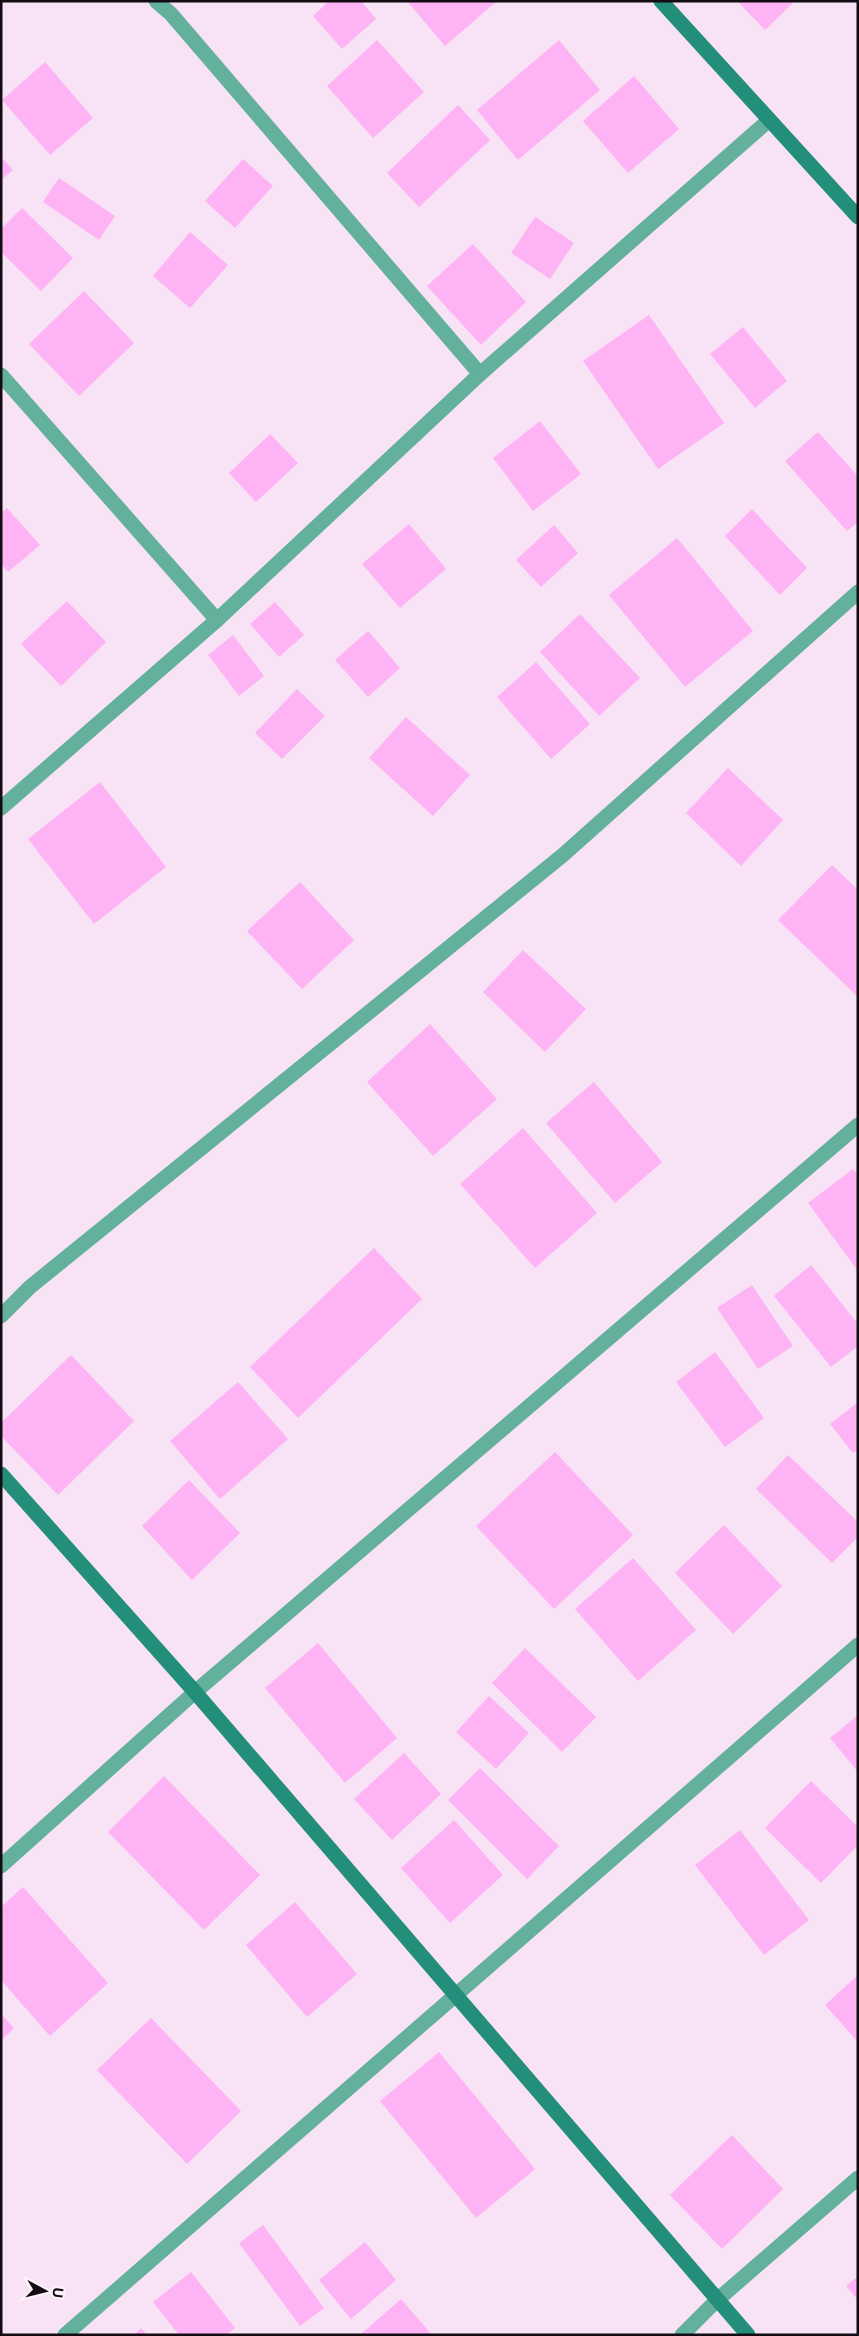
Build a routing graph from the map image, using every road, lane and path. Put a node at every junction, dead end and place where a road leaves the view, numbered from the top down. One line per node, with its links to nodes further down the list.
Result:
1 (156, 1): 5 (street)
2 (661, 1): 3 (street)
3 (769, 120): 4 (street); 5 (street)
4 (858, 217)
5 (480, 374): 8 (street)
6 (1, 375): 8 (street)
7 (858, 592): 11 (street)
8 (217, 620): 9 (street)
9 (1, 808)
10 (858, 1125): 14 (street)
11 (1, 1316)
12 (1, 1474): 14 (street)
13 (858, 1645): 16 (street)
14 (194, 1692): 15 (street); 16 (street)
15 (1, 1866)
16 (456, 1996): 18 (street); 19 (street)
17 (858, 2178): 18 (street)
18 (716, 2300): 20 (street); 21 (street)
19 (65, 2335)
20 (682, 2335)
21 (748, 2335)

